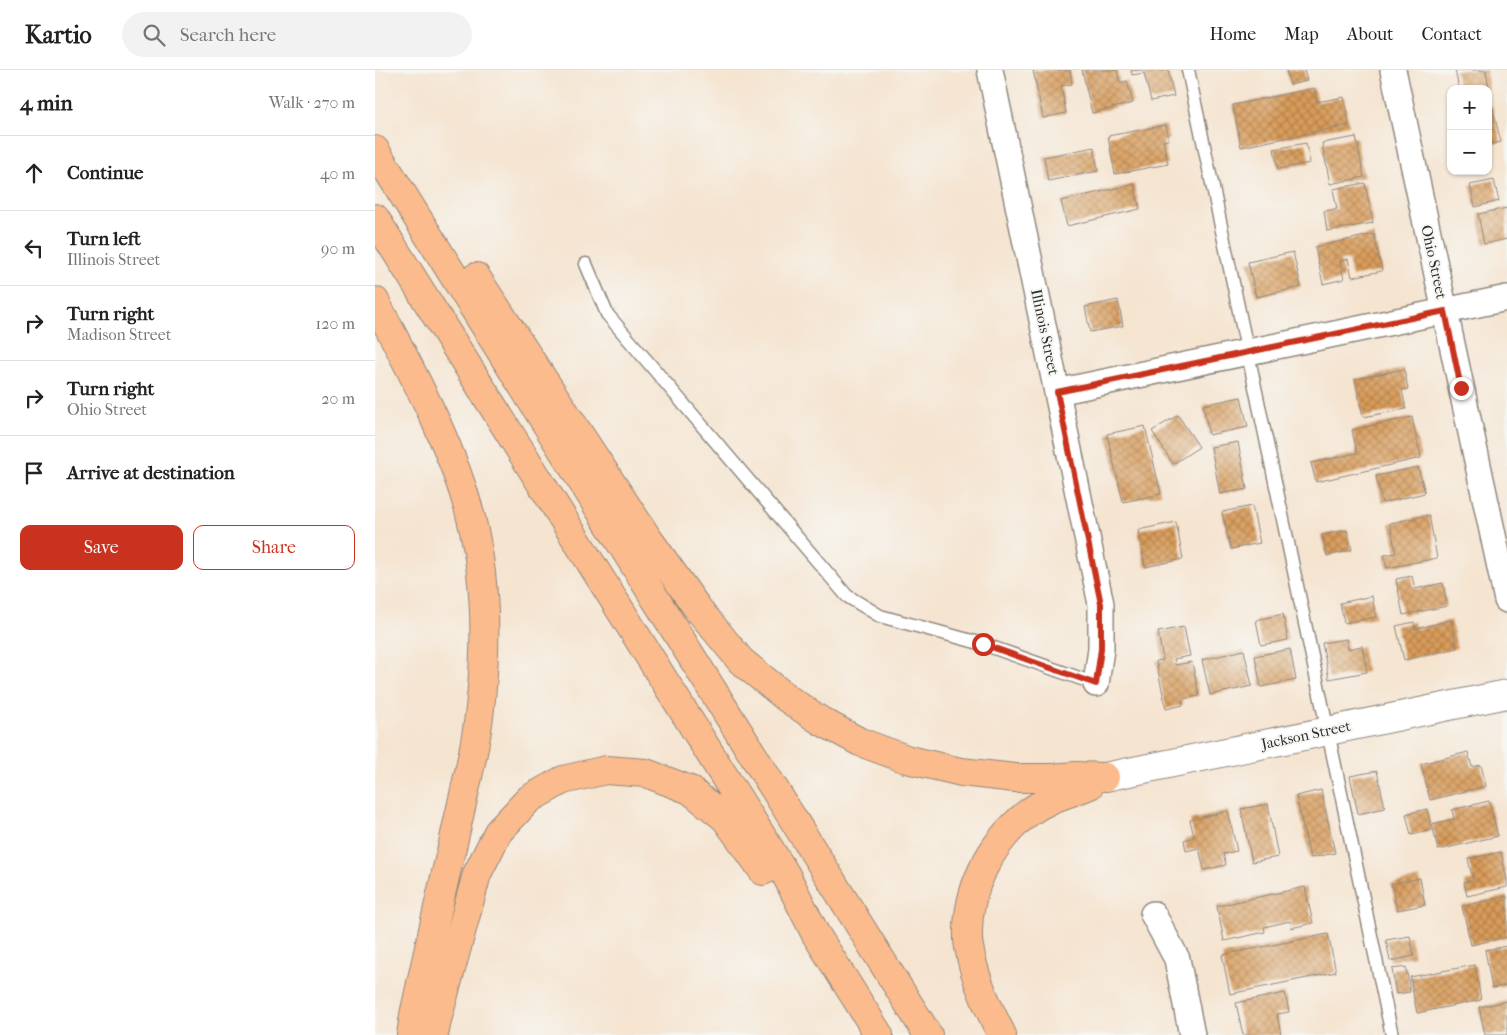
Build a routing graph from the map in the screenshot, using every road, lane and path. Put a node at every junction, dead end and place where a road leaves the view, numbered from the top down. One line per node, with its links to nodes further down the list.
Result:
1 (990, 70): 12 (street, Illinois Street)
2 (1188, 70): 11 (lane)
3 (1393, 70): 10 (street, Ohio Street)
4 (375, 150): 5 (highway)
5 (398, 187): 17 (highway); 23 (highway)
6 (375, 218): 19 (highway)
7 (586, 264): 14 (lane)
8 (1507, 298): 10 (street)
9 (375, 301): 20 (highway)
10 (1445, 311): 11 (street); 13 (street, Ohio Street)
11 (1248, 352): 12 (street); 16 (lane)
12 (1057, 392): 14 (street, Illinois Street)
13 (1507, 600)
14 (1096, 684)
15 (1507, 694): 16 (street, Jackson Street)
16 (1328, 731): 17 (street, Jackson Street); 26 (lane)
17 (1105, 778): 24 (highway)
18 (1153, 914): 25 (street)
19 (815, 933): 21 (highway); 22 (highway)
20 (411, 1035)
21 (434, 1035)
22 (879, 1035)
23 (928, 1035)
24 (1001, 1035)
25 (1192, 1035)
26 (1392, 1035)

